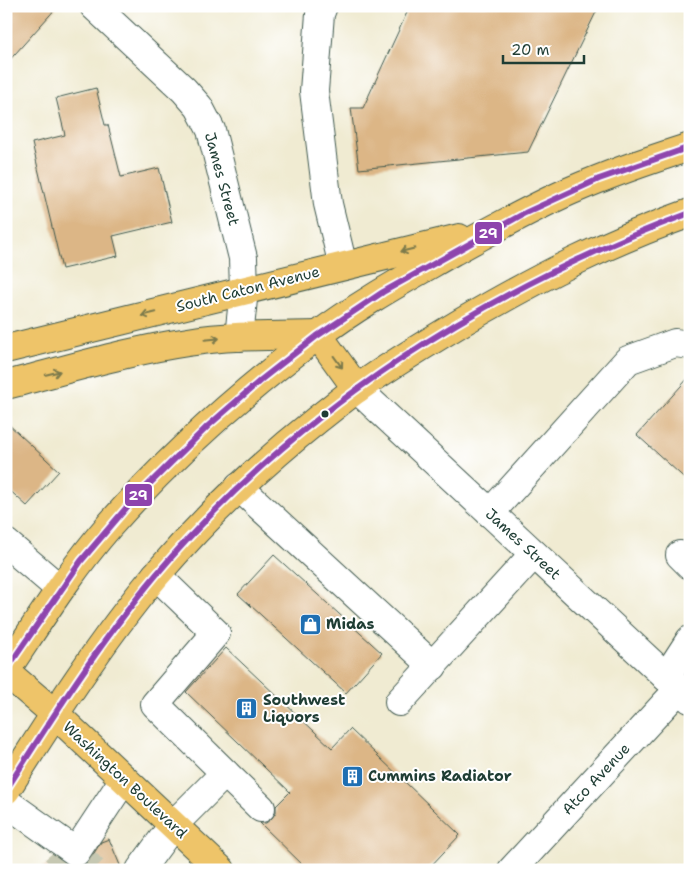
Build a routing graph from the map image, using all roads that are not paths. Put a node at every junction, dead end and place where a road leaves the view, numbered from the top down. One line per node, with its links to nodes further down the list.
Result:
1 (94, 6): 7 (street, James Street)
2 (323, 6): 6 (street)
3 (690, 147): 5 (main road, South Caton Avenue)
4 (690, 213): 13 (main road)
5 (490, 231): 6 (main road, South Caton Avenue, one-way to 6); 8 (main road, South Caton Avenue)
6 (343, 266): 7 (main road, South Caton Avenue)
7 (244, 290): 9 (street, James Street); 11 (main road, South Caton Avenue, one-way to 11)
8 (318, 335): 9 (main road); 13 (main road, one-way to 13); 19 (main road, South Caton Avenue)
9 (239, 337): 12 (main road, one-way to 9)
10 (690, 345): 15 (street)
11 (6, 349)
12 (6, 385)
13 (357, 389): 14 (main road); 15 (street, James Street)
14 (240, 487): 18 (main road); 21 (street)
15 (490, 513): 17 (street, James Street)
16 (6, 543): 19 (street)
17 (534, 554): 21 (street); 23 (street, James Street)
18 (156, 575): 25 (main road); 26 (street)
19 (60, 589): 22 (main road, South Caton Avenue)
20 (690, 640): 23 (street, Atco Avenue)
21 (433, 666): 24 (street)
22 (6, 671): 25 (main road, Washington Boulevard)
23 (678, 688): 34 (street, Atco Avenue)
24 (399, 702)
25 (55, 714): 27 (main road, Washington Boulevard); 28 (main road)
26 (224, 773): 30 (street); 31 (street)
27 (124, 778): 29 (street); 31 (main road, Washington Boulevard)
28 (6, 790)
29 (6, 802)
30 (261, 808)
31 (173, 825): 32 (street); 33 (main road, Washington Boulevard)
32 (140, 870)
33 (221, 870)
34 (512, 870)

